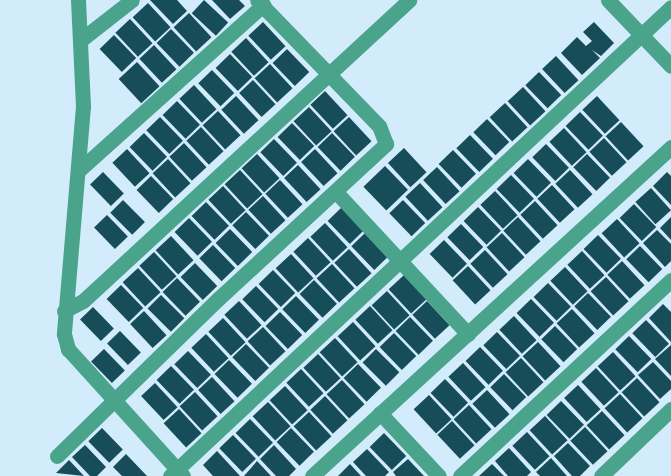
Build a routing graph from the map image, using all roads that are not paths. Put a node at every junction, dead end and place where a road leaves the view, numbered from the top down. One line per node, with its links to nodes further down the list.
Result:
1 (78, 0): 8 (street)
2 (132, 0): 8 (street)
3 (409, 0): 10 (street)
4 (608, 0): 7 (street)
5 (260, 3): 10 (street); 12 (street)
6 (671, 8): 7 (street)
7 (641, 35): 9 (street); 14 (street)
8 (82, 39): 12 (street)
9 (671, 66)
10 (327, 74): 13 (street); 16 (street)
11 (671, 147): 17 (street)
12 (78, 171): 16 (street)
13 (336, 192): 14 (street); 18 (street)
14 (401, 263): 17 (street); 22 (street)
15 (671, 280): 25 (street)
16 (64, 311): 18 (street)
17 (468, 334): 20 (street)
18 (114, 400): 21 (street); 22 (street)
19 (671, 409): 26 (street)
20 (380, 413): 23 (street); 24 (street)
21 (57, 456)
22 (177, 474)
23 (312, 476)
24 (439, 476)
25 (460, 476)
26 (601, 476)

